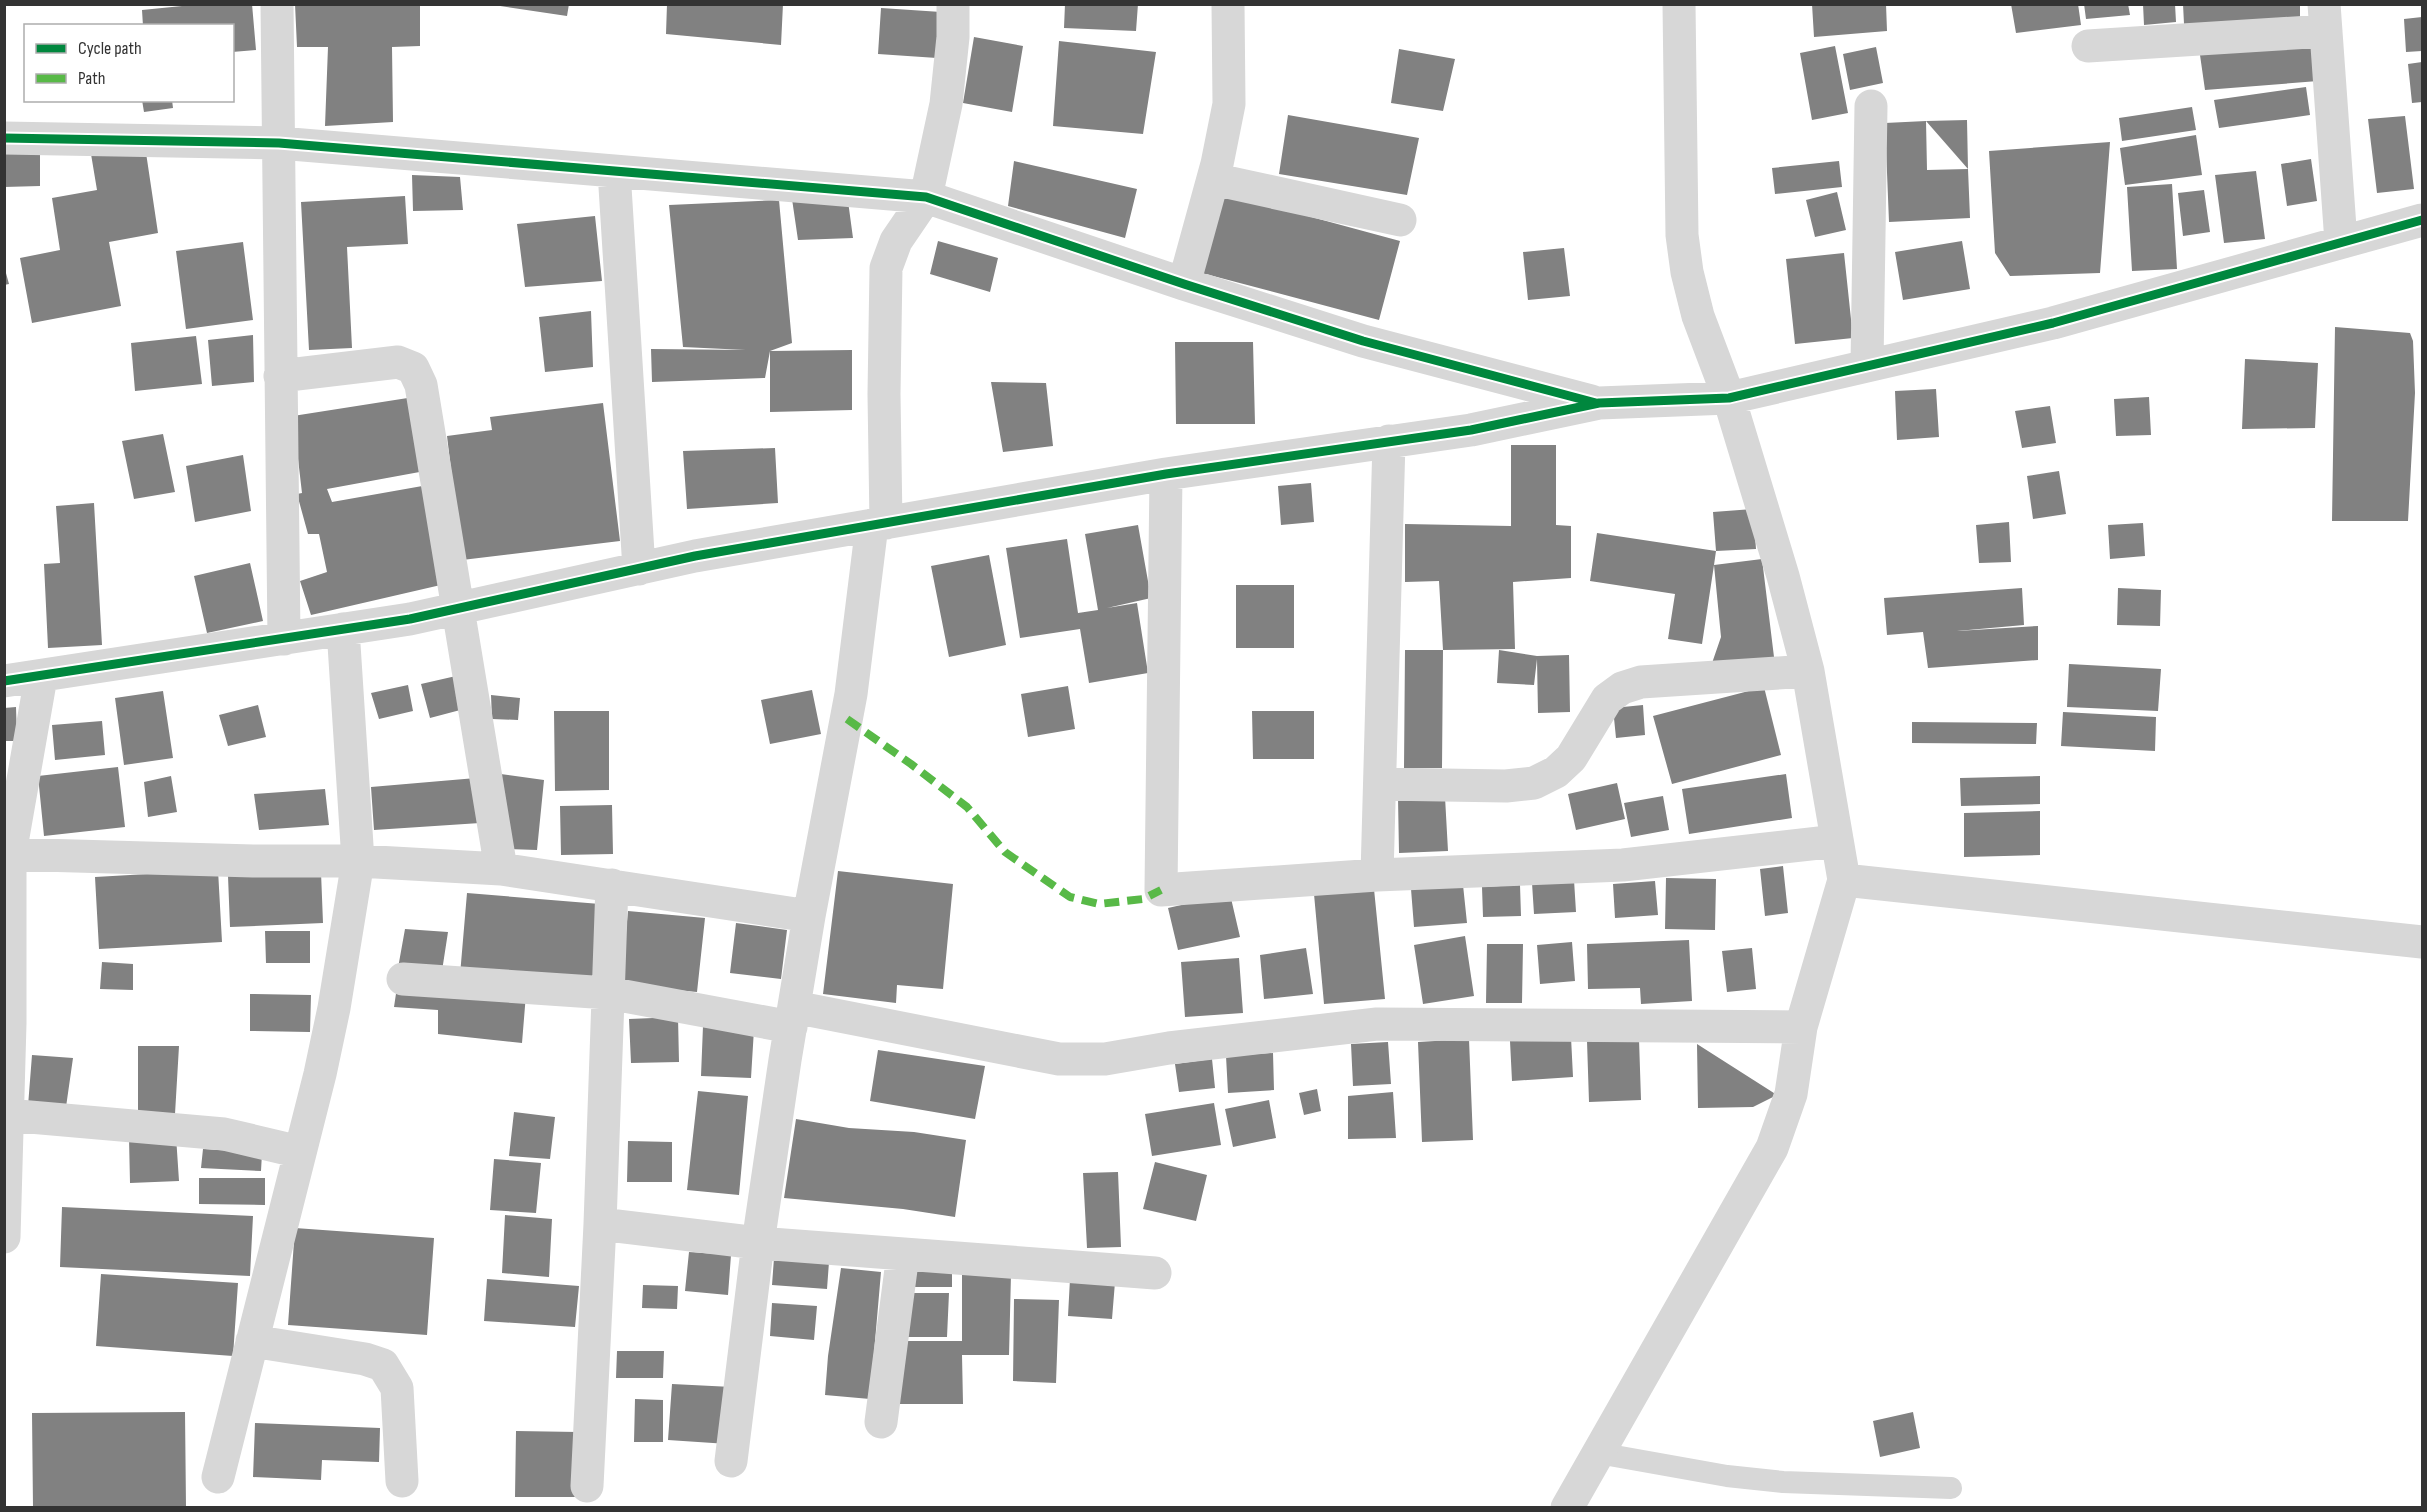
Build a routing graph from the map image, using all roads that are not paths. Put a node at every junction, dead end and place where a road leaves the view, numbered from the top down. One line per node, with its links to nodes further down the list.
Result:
1 (277, 4): 9 (street)
2 (953, 4): 12 (street)
3 (1228, 4): 11 (street)
4 (1679, 4): 19 (street)
5 (2325, 17): 6 (street); 15 (street)
6 (2088, 46)
7 (1871, 106): 17 (street)
8 (4, 138): 9 (street)
9 (279, 143): 10 (street); 18 (street)
10 (614, 171): 12 (street); 24 (street)
11 (1213, 179): 13 (street); 16 (street)
12 (926, 197): 16 (street); 23 (street)
13 (1400, 220)
14 (2422, 220): 15 (street)
15 (2341, 242): 17 (street)
16 (1184, 284): 20 (street)
17 (1867, 364): 19 (street)
18 (280, 376): 25 (street); 27 (street)
19 (1729, 398): 20 (street); 28 (street)
20 (1599, 403): 21 (street)
21 (1389, 441): 22 (street); 31 (street)
22 (1166, 474): 23 (street); 36 (street)
23 (879, 524): 24 (street); 39 (street)
24 (639, 569): 25 (street)
25 (460, 609): 26 (street); 35 (street)
26 (343, 630): 27 (street); 34 (street)
27 (284, 639): 29 (street)
28 (1808, 671): 31 (street); 32 (street)
29 (41, 677): 30 (street); 33 (street)
30 (4, 681)
31 (1380, 784): 36 (street)
32 (1837, 841): 36 (street); 37 (street)
33 (7, 854): 34 (street); 45 (street)
34 (358, 861): 35 (street); 46 (street)
35 (501, 869): 38 (street)
36 (1377, 875)
37 (1845, 880): 40 (street); 44 (street)
38 (612, 885): 39 (street); 42 (street)
39 (808, 916): 43 (street)
40 (2422, 942)
41 (403, 979): 42 (street)
42 (609, 993): 43 (street); 47 (street)
43 (792, 1017): 44 (street); 49 (street)
44 (1802, 1027): 54 (street)
45 (7, 1115): 46 (street); 48 (street)
46 (300, 1152): 52 (street)
47 (600, 1224): 49 (street); 58 (street)
48 (4, 1237)
49 (758, 1243): 50 (street); 55 (street)
50 (903, 1254): 51 (street); 53 (street)
51 (1155, 1273)
52 (252, 1341): 56 (street); 57 (street)
53 (881, 1422)
54 (1598, 1453): 59 (lane); 60 (street)
55 (731, 1461)
56 (218, 1477)
57 (402, 1481)
58 (587, 1486)
59 (1951, 1488)
60 (1567, 1508)

